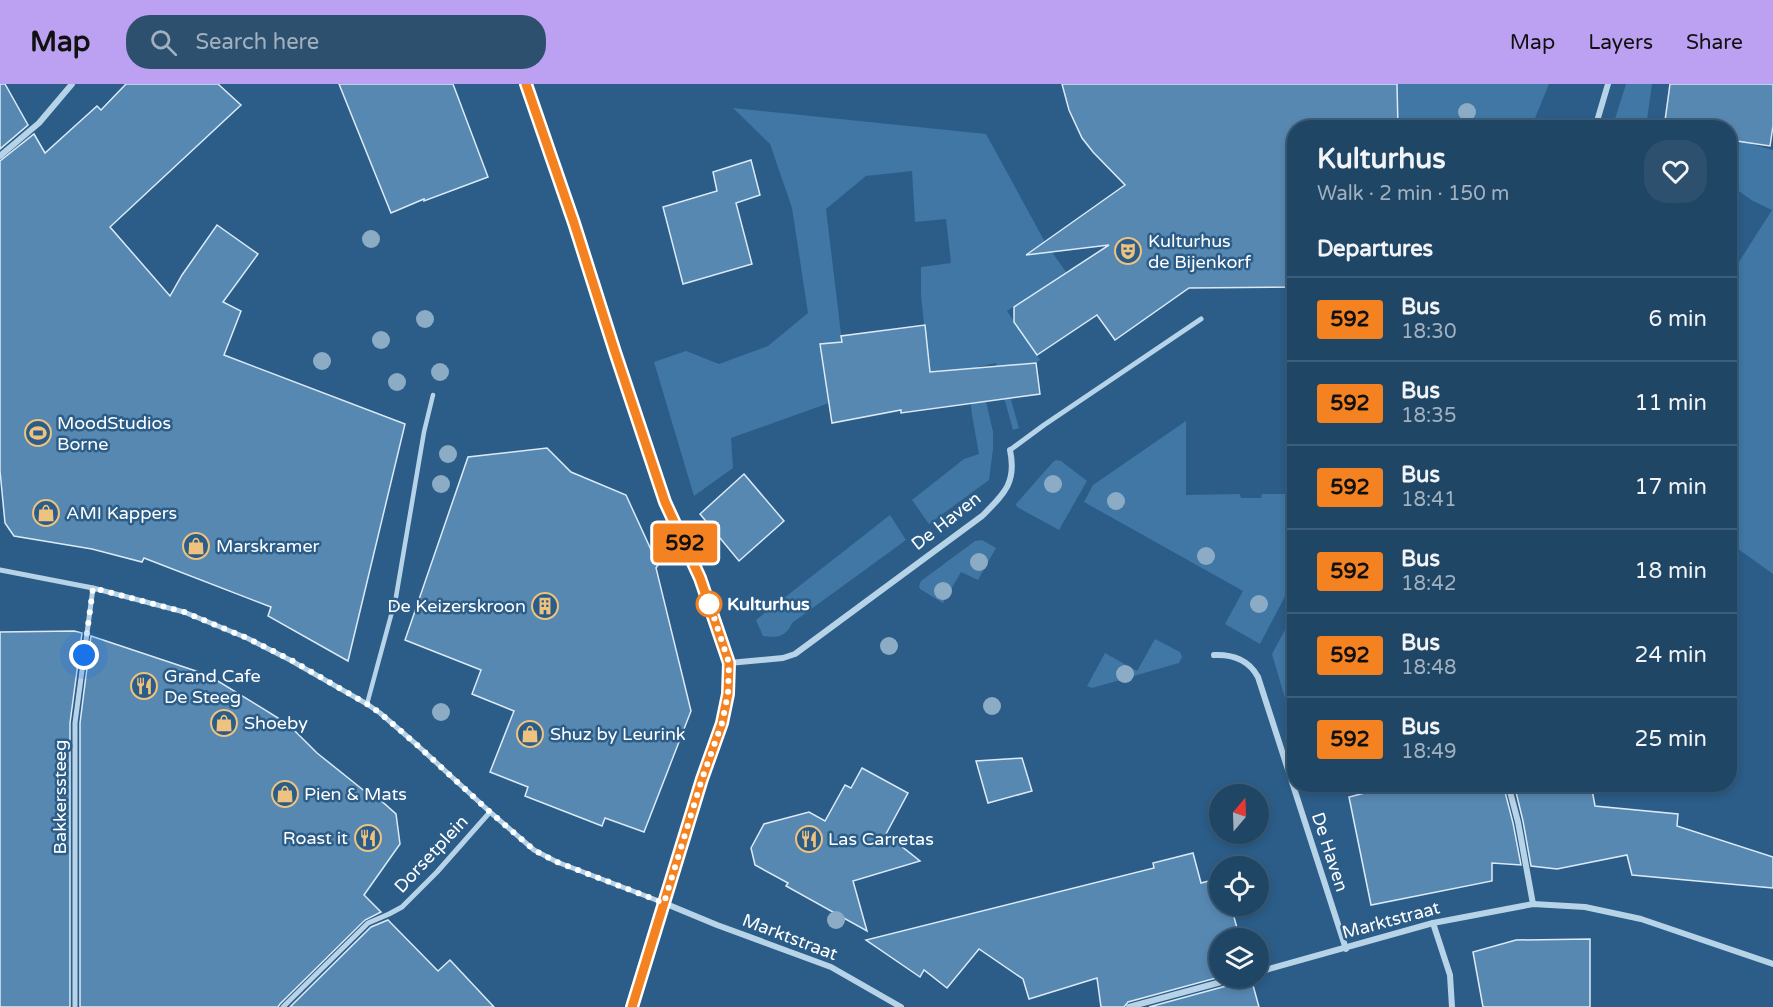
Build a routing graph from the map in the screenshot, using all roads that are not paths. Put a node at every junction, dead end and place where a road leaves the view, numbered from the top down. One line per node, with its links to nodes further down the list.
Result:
1 (72, 84): 5 (street)
2 (526, 84): 12 (street)
3 (1608, 84): 4 (street)
4 (1597, 120)
5 (0, 156)
6 (1202, 319): 8 (street, De Haven)
7 (433, 395): 13 (lane)
8 (1010, 450): 12 (street, De Haven)
9 (0, 570): 10 (street, Dorsetplein)
10 (93, 588): 13 (street, Dorsetplein); 25 (street, Bakkerssteeg)
11 (1214, 655): 14 (street, De Haven)
12 (729, 663): 18 (street)
13 (367, 704): 17 (street, Dorsetplein)
14 (1287, 767)
15 (1295, 792): 21 (street, De Haven)
16 (1510, 792): 19 (street)
17 (490, 812): 18 (street, Dorsetplein); 26 (street, Dorsetplein)
18 (664, 903): 27 (street); 28 (street, Marktstraat)
19 (1533, 904): 20 (street, Marktstraat); 22 (street, Marktstraat)
20 (1433, 923): 21 (street, Marktstraat); 30 (street)
21 (1346, 949): 23 (street, Marktstraat)
22 (1773, 964)
23 (1269, 969)
24 (1209, 985): 29 (street)
25 (75, 1007)
26 (283, 1007)
27 (632, 1007)
28 (901, 1007)
29 (1129, 1007)
30 (1452, 1007)

